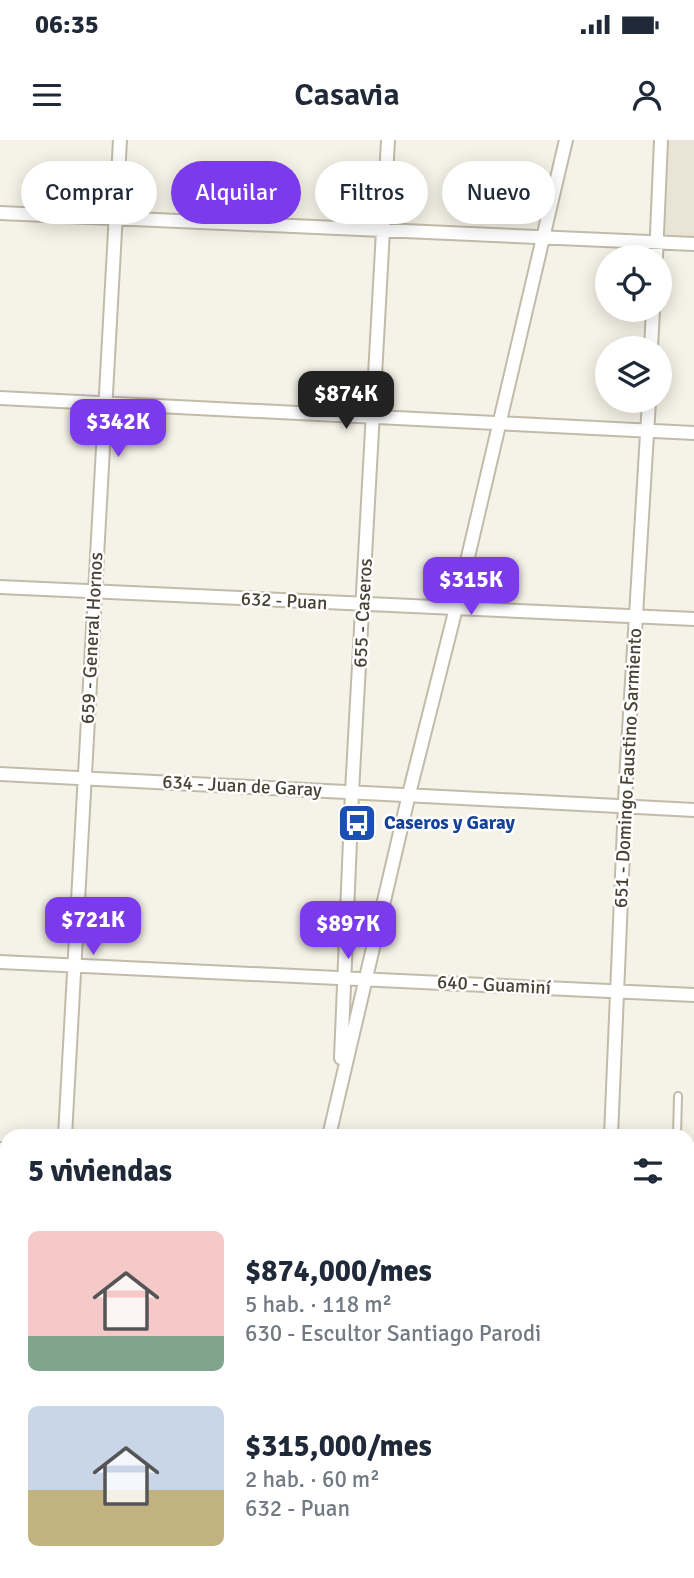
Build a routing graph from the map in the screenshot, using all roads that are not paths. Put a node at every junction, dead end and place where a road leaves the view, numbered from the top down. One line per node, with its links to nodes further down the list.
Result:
1 (120, 140): 5 (street, 659 - General Hornos)
2 (388, 140): 10 (street, 655 - Caseros)
3 (566, 140): 11 (street)
4 (662, 140): 12 (street)
5 (119, 161)
6 (0, 214): 7 (street)
7 (21, 215)
8 (157, 221): 10 (street)
9 (116, 224): 15 (street, 659 - General Hornos)
10 (384, 231): 11 (street); 17 (street, 655 - Caseros)
11 (542, 238): 12 (street); 18 (street)
12 (656, 242): 13 (street)
13 (694, 244)
14 (0, 398): 15 (street)
15 (104, 404): 17 (street); 22 (street, 659 - General Hornos)
16 (648, 413): 19 (street, 651 - Domingo Faustino Sarmiento)
17 (373, 415): 18 (street); 23 (street, 655 - Caseros)
18 (498, 423): 19 (street); 24 (street)
19 (647, 430): 20 (street); 25 (street, 651 - Domingo Faustino Sarmiento)
20 (694, 432)
21 (0, 587): 22 (street, 632 - Puan)
22 (94, 592): 23 (street, 632 - Puan); 28 (street, 659 - General Hornos)
23 (364, 605): 24 (street, 632 - Puan); 29 (street, 655 - Caseros)
24 (456, 608): 25 (street, 632 - Puan); 30 (street)
25 (635, 616): 26 (street, 632 - Puan); 31 (street, 651 - Domingo Faustino Sarmiento)
26 (694, 619)
27 (0, 774): 28 (street, 634 - Juan de Garay)
28 (84, 777): 29 (street, 634 - Juan de Garay); 34 (street, 659 - General Hornos)
29 (352, 792): 30 (street, 634 - Juan de Garay); 35 (street, 655 - Caseros)
30 (409, 794): 31 (street, 634 - Juan de Garay); 36 (street)
31 (625, 806): 32 (street, 634 - Juan de Garay); 37 (street, 651 - Domingo Faustino Sarmiento)
32 (694, 810)
33 (0, 962): 34 (street, 640 - Guaminí)
34 (76, 965): 35 (street, 640 - Guaminí); 41 (street, 659 - General Hornos)
35 (345, 977): 36 (street, 640 - Guaminí); 39 (street, 655 - Caseros)
36 (366, 979): 37 (street, 640 - Guaminí); 39 (street)
37 (619, 992): 38 (street, 640 - Guaminí); 43 (street, 651 - Domingo Faustino Sarmiento)
38 (694, 995)
39 (340, 1086): 42 (street)
40 (678, 1096): 44 (lane)
41 (65, 1129)
42 (331, 1129)
43 (611, 1129)
44 (677, 1129)

